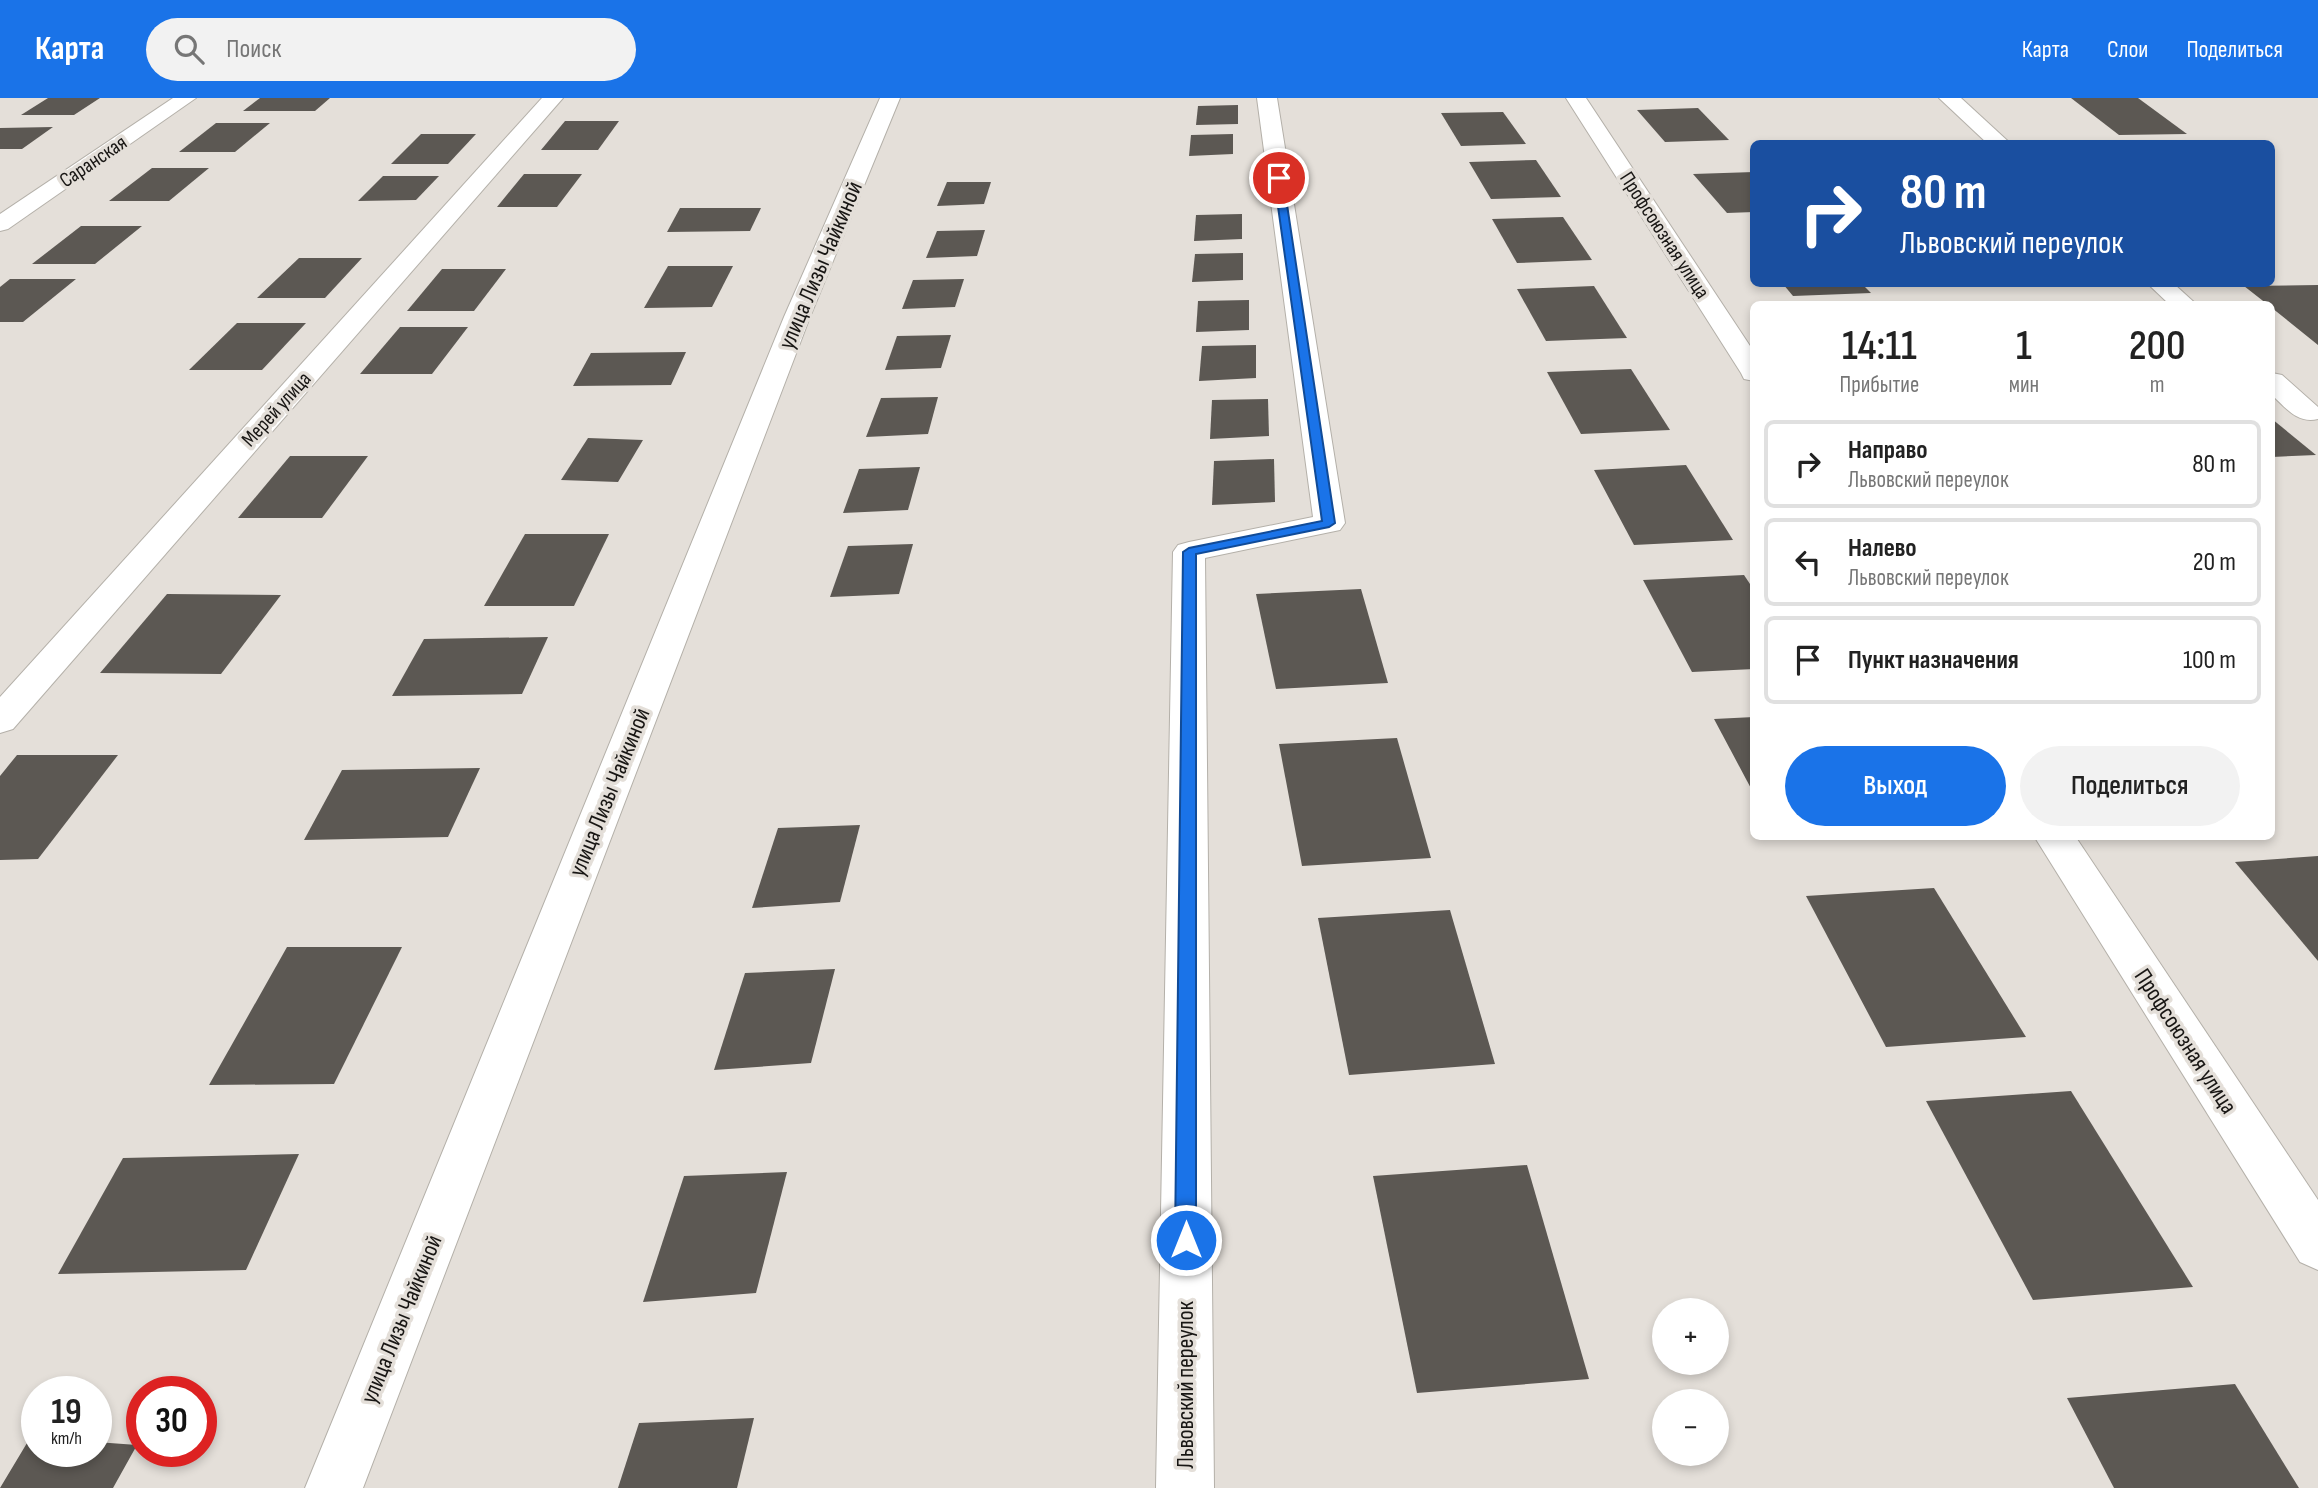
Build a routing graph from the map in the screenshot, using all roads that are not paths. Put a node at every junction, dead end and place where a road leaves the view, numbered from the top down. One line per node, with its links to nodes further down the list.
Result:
1 (186, 98): 8 (street, Саранская)
2 (553, 98): 14 (street, Мерей улица)
3 (890, 98): 17 (street, улица Лизы Чайкиной)
4 (1267, 98): 18 (street, Львовский переулок)
5 (1576, 98): 11 (street, Профсоюзная улица)
6 (1949, 98): 7 (street)
7 (1996, 140)
8 (0, 225)
9 (2164, 287): 10 (street)
10 (2180, 301)
11 (1750, 367)
12 (2275, 384): 13 (street)
13 (2308, 413)
14 (0, 720)
15 (2057, 840): 16 (street, Профсоюзная улица)
16 (2318, 1245)
17 (334, 1488)
18 (1185, 1488)

